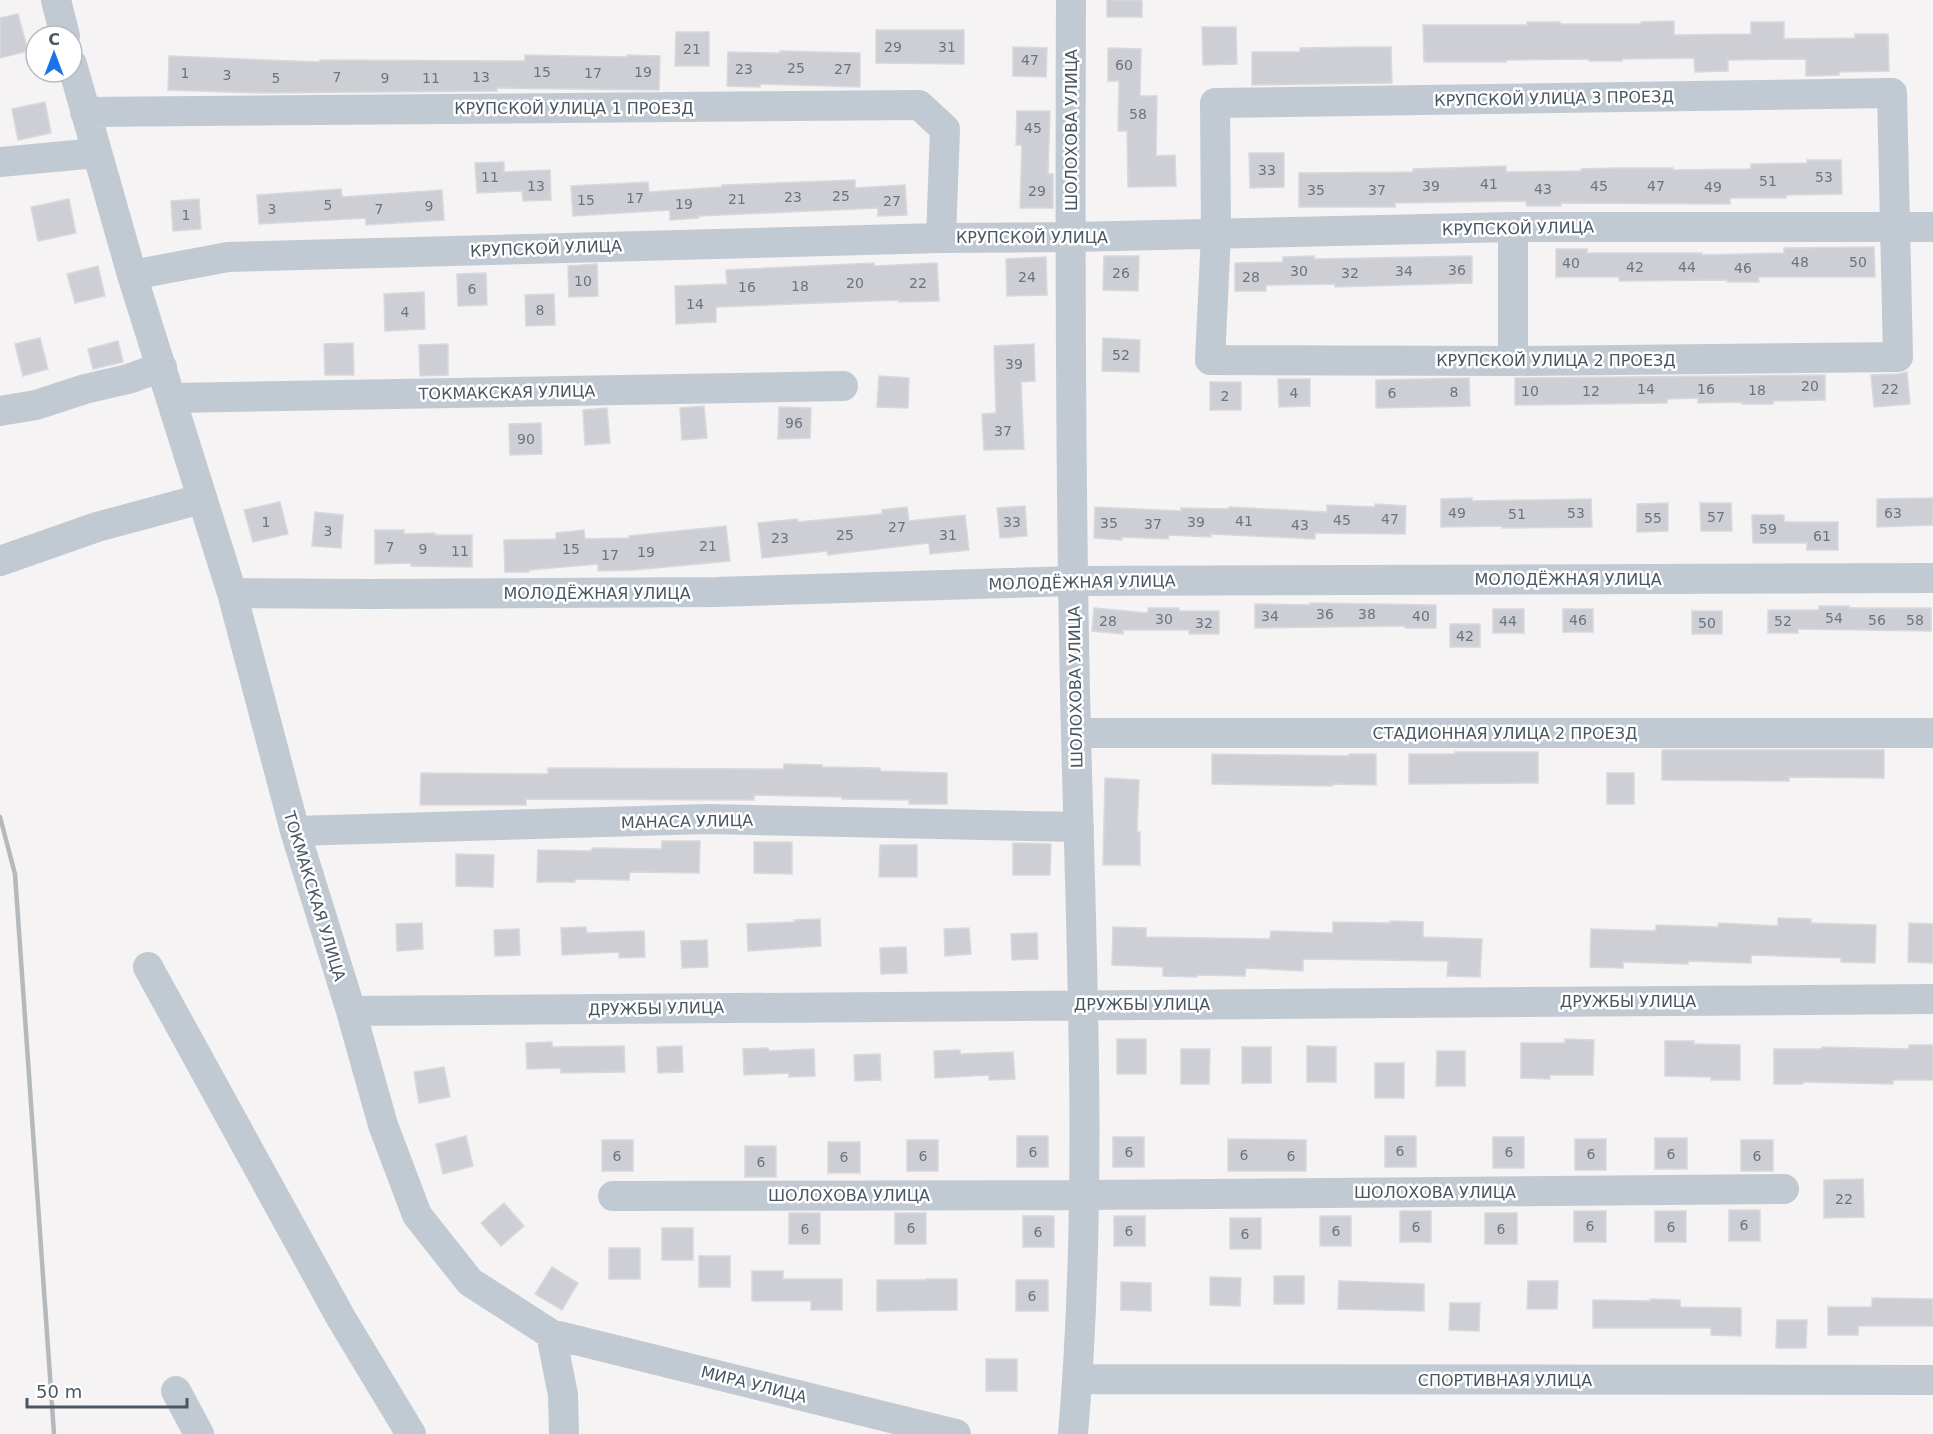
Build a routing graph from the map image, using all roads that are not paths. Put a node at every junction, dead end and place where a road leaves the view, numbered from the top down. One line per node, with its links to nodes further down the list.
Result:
1 (56, 0): 3 (street)
2 (1071, 0): 12 (street, ШОЛОХОВА УЛИЦА)
3 (62, 24)
4 (78, 84): 5 (street, ТОКМАКСКАЯ УЛИЦА)
5 (85, 112): 6 (street, ТОКМАКСКАЯ УЛИЦА); 13 (street, КРУПСКОЙ УЛИЦА 1 ПРОЕЗД)
6 (96, 153): 7 (street); 14 (street, ТОКМАКСКАЯ УЛИЦА)
7 (0, 162)
8 (1513, 227): 9 (street, КРУПСКОЙ УЛИЦА); 11 (street, КРУПСКОЙ УЛИЦА); 15 (street)
9 (1896, 227): 10 (street, КРУПСКОЙ УЛИЦА); 11 (street, КРУПСКОЙ УЛИЦА 3 ПРОЕЗД); 15 (street, КРУПСКОЙ УЛИЦА 2 ПРОЕЗД)
10 (1933, 227)
11 (1216, 234): 12 (street, КРУПСКОЙ УЛИЦА); 15 (street, КРУПСКОЙ УЛИЦА 2 ПРОЕЗД)
12 (1070, 237): 13 (street, КРУПСКОЙ УЛИЦА); 23 (street, ШОЛОХОВА УЛИЦА)
13 (941, 238): 14 (street, КРУПСКОЙ УЛИЦА)
14 (132, 275): 16 (street, ТОКМАКСКАЯ УЛИЦА)
15 (1513, 361)
16 (162, 367): 18 (street, ТОКМАКСКАЯ УЛИЦА); 19 (street)
17 (843, 386): 18 (street, ТОКМАКСКАЯ УЛИЦА)
18 (172, 398): 20 (street, ТОКМАКСКАЯ УЛИЦА)
19 (0, 411)
20 (201, 499): 21 (street); 24 (street, ТОКМАКСКАЯ УЛИЦА)
21 (0, 561)
22 (1933, 578): 23 (street, МОЛОДЁЖНАЯ УЛИЦА)
23 (1073, 581): 24 (street, МОЛОДЁЖНАЯ УЛИЦА); 25 (street, ШОЛОХОВА УЛИЦА)
24 (232, 593): 28 (street, ТОКМАКСКАЯ УЛИЦА)
25 (1076, 733): 26 (street, СТАДИОННАЯ УЛИЦА 2 ПРОЕЗД); 27 (street, ШОЛОХОВА УЛИЦА)
26 (1933, 733)
27 (1079, 827): 28 (street, МАНАСА УЛИЦА); 31 (street, ШОЛОХОВА УЛИЦА)
28 (295, 831): 32 (street, ТОКМАКСКАЯ УЛИЦА)
29 (148, 967): 41 (street)
30 (1933, 999): 31 (street, ДРУЖБЫ УЛИЦА)
31 (1084, 1004): 32 (street, ДРУЖБЫ УЛИЦА); 34 (street, ШОЛОХОВА УЛИЦА)
32 (351, 1011): 36 (street, ТОКМАКСКАЯ УЛИЦА)
33 (1784, 1189): 34 (street, ШОЛОХОВА УЛИЦА)
34 (1086, 1195): 35 (street, ШОЛОХОВА УЛИЦА); 37 (street, ШОЛОХОВА УЛИЦА)
35 (613, 1196)
36 (551, 1334): 42 (street); 43 (street, МИРА УЛИЦА)
37 (1078, 1379): 38 (street, СПОРТИВНАЯ УЛИЦА); 44 (street, ШОЛОХОВА УЛИЦА)
38 (1933, 1380)
39 (176, 1391): 40 (street)
40 (199, 1434)
41 (411, 1434)
42 (564, 1434)
43 (956, 1434)
44 (1073, 1434)

